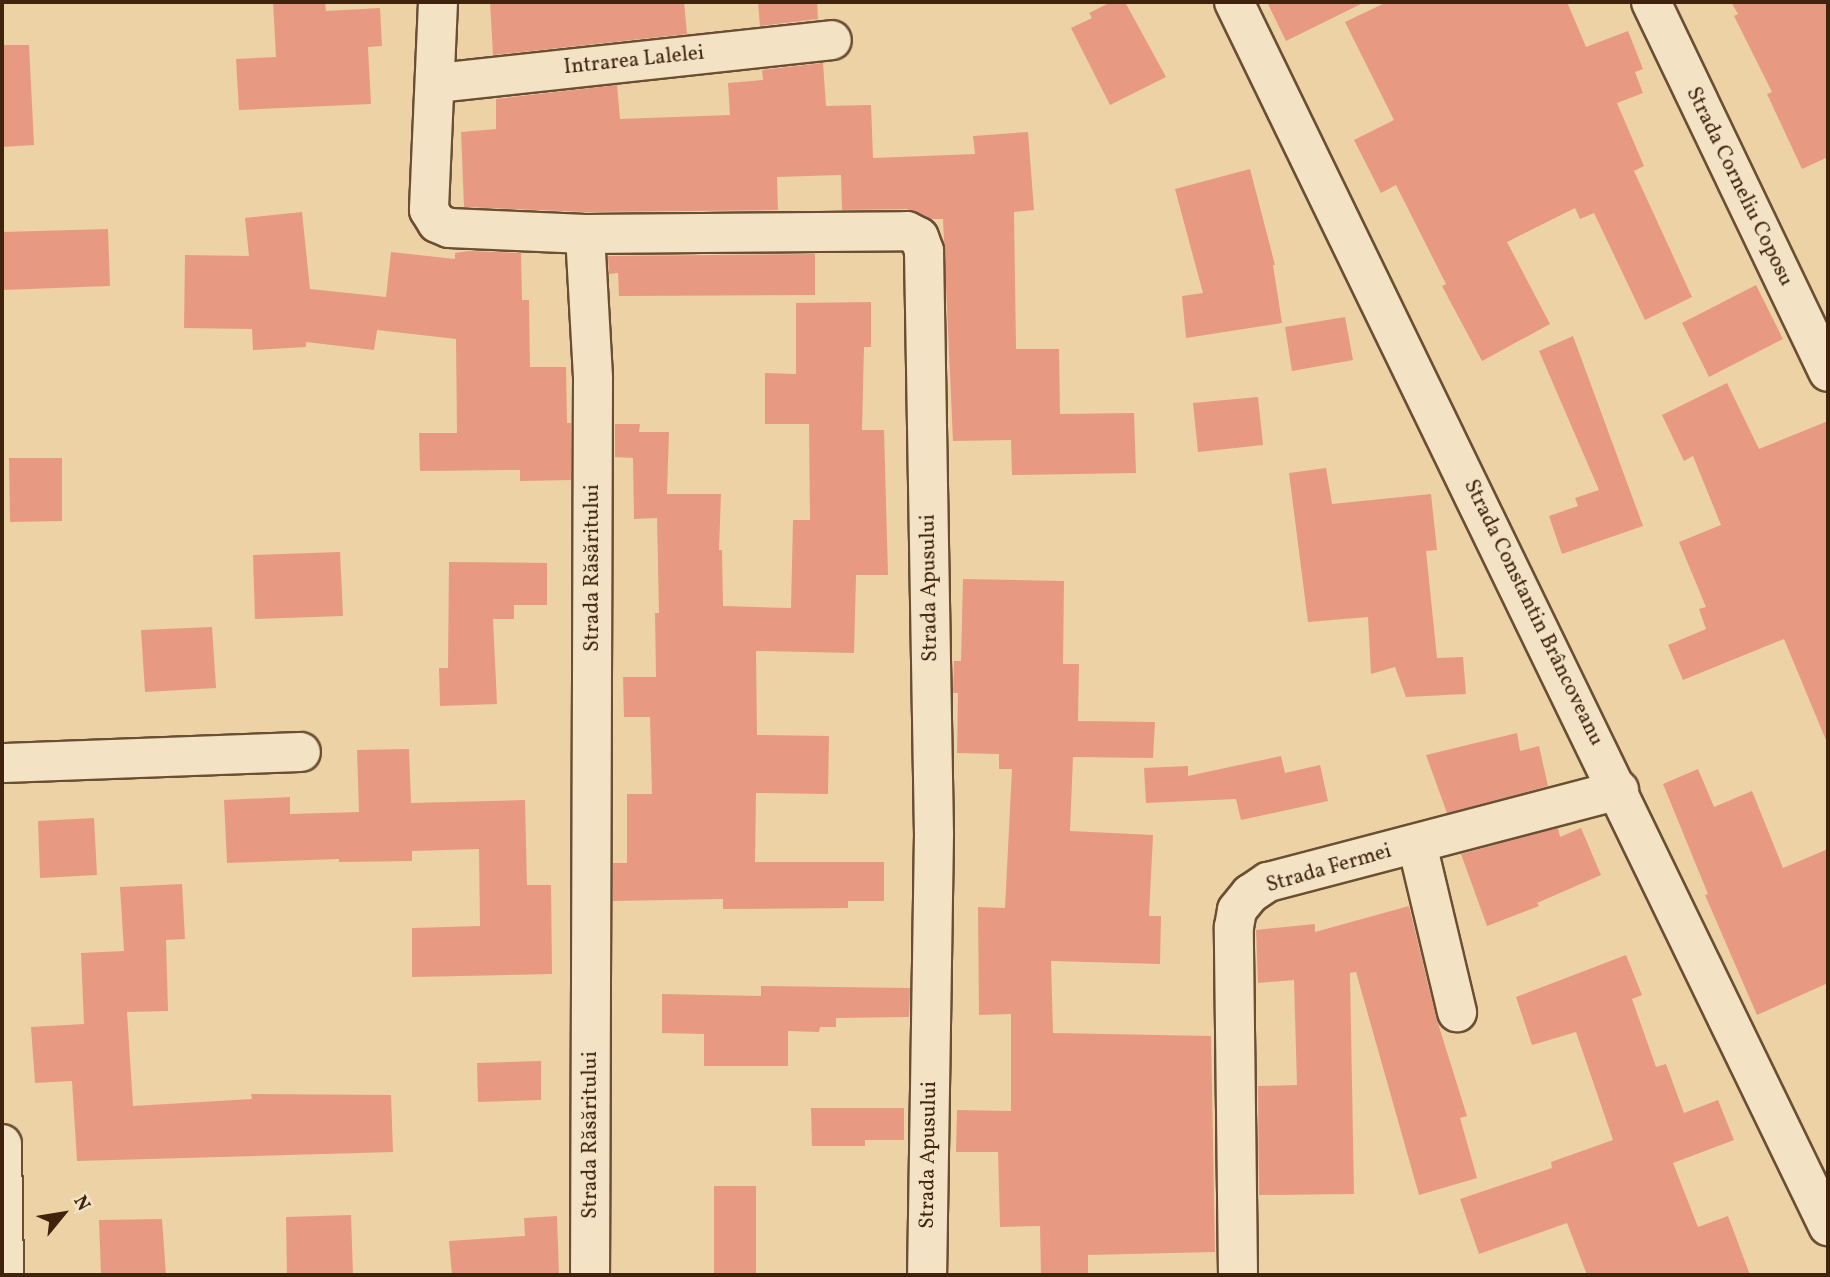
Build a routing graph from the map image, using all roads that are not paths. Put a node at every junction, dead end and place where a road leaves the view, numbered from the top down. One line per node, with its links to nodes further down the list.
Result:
1 (438, 2): 5 (street)
2 (1234, 2): 10 (street, Strada Constantin Brâncoveanu)
3 (1651, 2): 7 (street, Strada Corneliu Coposu)
4 (832, 40): 5 (street, Intrarea Lalelei)
5 (437, 83): 6 (street)
6 (585, 234): 16 (street, Strada Răsăritului); 17 (street, Strada Apusului)
7 (1828, 372)
8 (301, 752): 9 (street)
9 (2, 763)
10 (1619, 790): 11 (street, Strada Fermei); 14 (street, Strada Constantin Brâncoveanu)
11 (1417, 844): 12 (street); 18 (street, Strada Fermei)
12 (1457, 1012)
13 (2, 1144): 15 (street)
14 (1828, 1226)
15 (4, 1275)
16 (590, 1275)
17 (927, 1275)
18 (1238, 1275)

